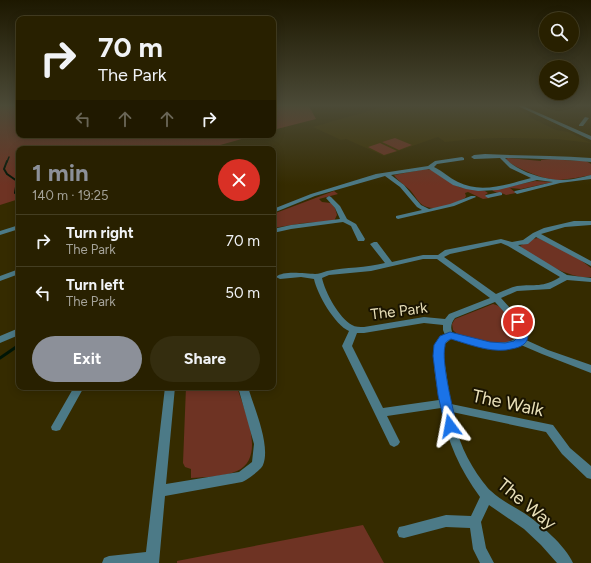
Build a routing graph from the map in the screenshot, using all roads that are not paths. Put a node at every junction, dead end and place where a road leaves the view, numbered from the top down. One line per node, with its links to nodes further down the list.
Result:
1 (577, 132): 3 (street)
2 (590, 132): 3 (street)
3 (581, 134): 4 (street)
4 (591, 138)
5 (500, 156): 6 (street); 8 (street); 12 (street)
6 (474, 157)
7 (462, 159): 9 (street)
8 (591, 160)
9 (430, 167): 10 (street); 14 (street)
10 (386, 174): 19 (street); 20 (street)
11 (591, 177): 13 (street)
12 (537, 178): 13 (street); 14 (street)
13 (558, 181): 15 (street)
14 (486, 189): 16 (street)
15 (517, 192)
16 (494, 195)
17 (473, 196): 20 (street)
18 (329, 198): 22 (street)
19 (276, 210)
20 (428, 211): 21 (street)
21 (398, 217)
22 (344, 220): 25 (street); 28 (street)
23 (591, 223): 27 (street)
24 (16, 228): 26 (street)
25 (276, 230)
26 (0, 233)
27 (535, 234): 30 (street); 32 (street)
28 (361, 239)
29 (374, 244): 33 (street)
30 (511, 244): 31 (street); 37 (street)
31 (438, 257): 33 (street); 40 (street)
32 (591, 262)
33 (390, 265): 36 (street)
34 (16, 272): 38 (street)
35 (280, 277): 36 (street)
36 (318, 277): 42 (street)
37 (565, 277): 39 (street); 40 (street, The Park)
38 (0, 279)
39 (591, 280)
40 (496, 298): 41 (street, The Park); 46 (street)
41 (447, 322): 42 (street, The Park); 44 (street, The Park)
42 (354, 330): 52 (street)
43 (16, 332): 45 (street)
44 (450, 336): 46 (street); 51 (street, The Way)
45 (0, 340)
46 (521, 342): 47 (street)
47 (591, 369)
48 (77, 390): 53 (street)
49 (170, 390): 56 (street)
50 (244, 390): 56 (street)
51 (446, 405): 52 (street); 55 (street, The Walk); 57 (street, The Way)
52 (380, 413): 54 (street)
53 (56, 427)
54 (394, 442)
55 (591, 474)
56 (160, 491): 60 (street)
57 (487, 496): 58 (street); 63 (street, The Way)
58 (475, 522): 59 (street); 62 (street)
59 (404, 532)
60 (152, 560): 61 (street)
61 (109, 563)
62 (487, 563)
63 (566, 563)

